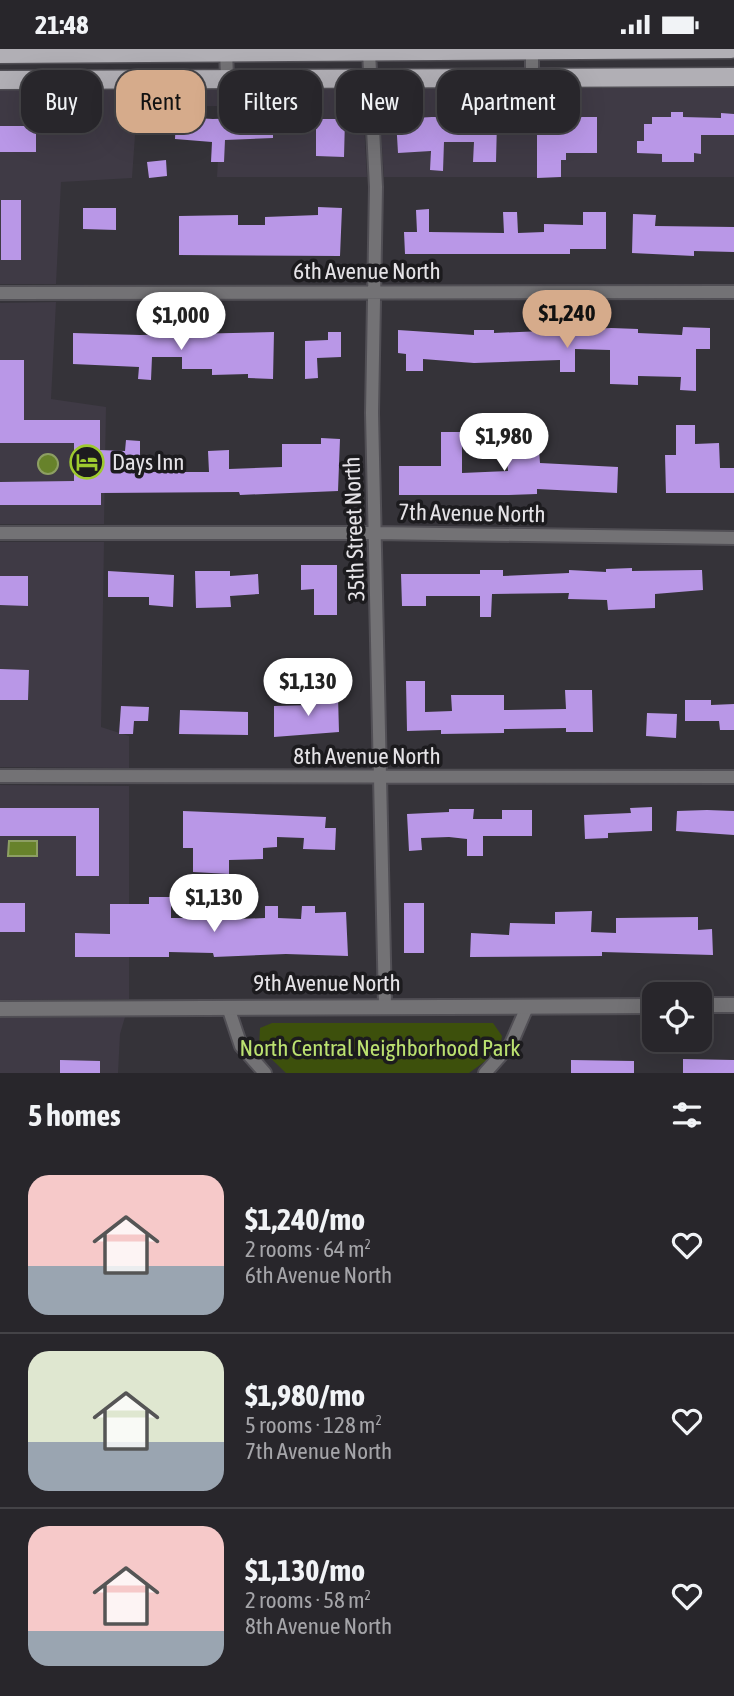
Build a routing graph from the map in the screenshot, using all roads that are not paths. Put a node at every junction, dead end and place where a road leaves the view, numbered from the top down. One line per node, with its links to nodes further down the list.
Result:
1 (731, 49): 2 (main road)
2 (532, 50): 4 (main road); 8 (street)
3 (226, 51): 4 (main road); 5 (main road); 6 (street)
4 (369, 52): 7 (street, 35th Street North)
5 (0, 54)
6 (227, 70)
7 (370, 70)
8 (532, 70)
9 (734, 77): 10 (main road)
10 (580, 78)
11 (219, 79): 12 (main road)
12 (0, 80)
13 (373, 133): 14 (street, 35th Street North)
14 (376, 292): 15 (street, 6th Avenue North); 16 (street, 6th Avenue North); 18 (street, 35th Street North)
15 (734, 292)
16 (0, 293)
17 (0, 533): 18 (street, 7th Avenue North)
18 (374, 533): 19 (street, 7th Avenue North); 22 (street, 35th Street North)
19 (734, 538)
20 (0, 776): 22 (street, 8th Avenue North)
21 (734, 777): 22 (street, 8th Avenue North)
22 (381, 778): 23 (street, 35th Street North)
23 (385, 1005): 27 (street, 9th Avenue North); 28 (street, 9th Avenue North)
24 (712, 1005): 25 (street)
25 (734, 1005)
26 (642, 1006): 28 (street, 9th Avenue North)
27 (228, 1007): 29 (street, 9th Avenue North); 30 (street)
28 (527, 1007): 31 (street)
29 (0, 1009)
30 (265, 1073)
31 (485, 1073)

